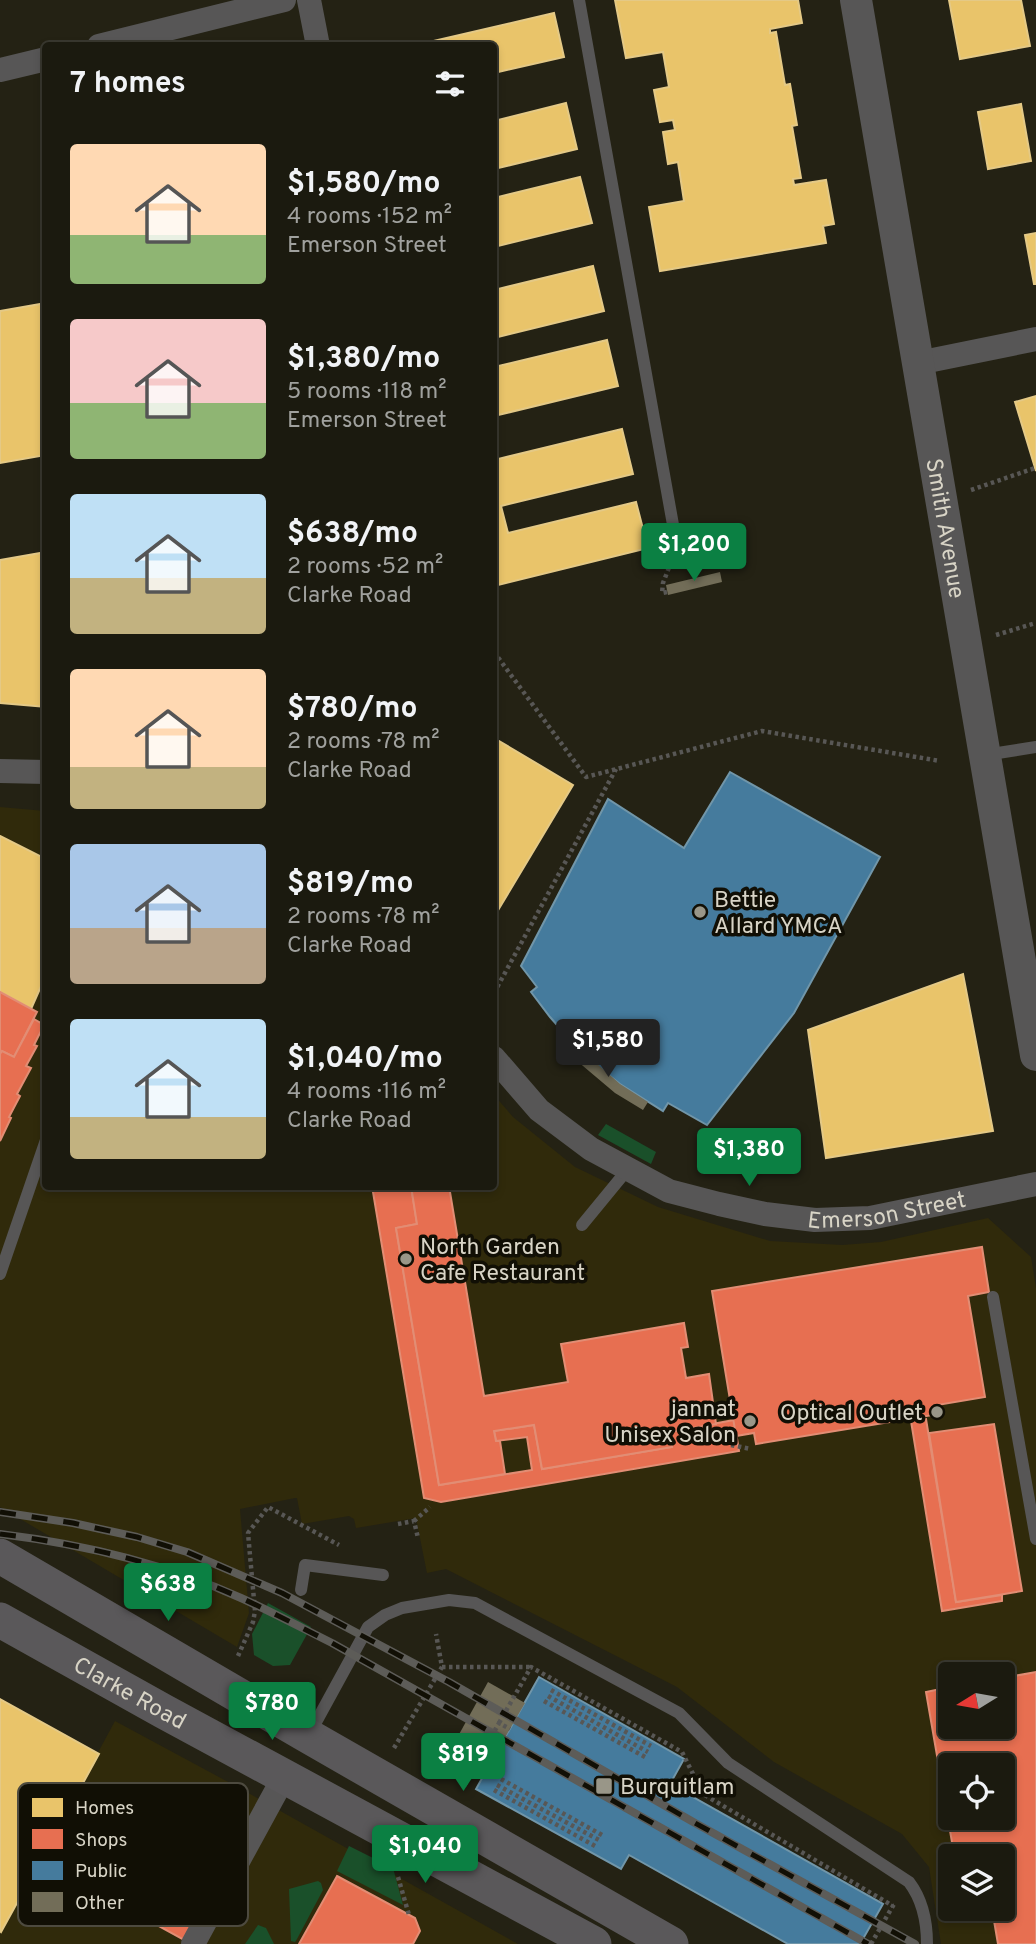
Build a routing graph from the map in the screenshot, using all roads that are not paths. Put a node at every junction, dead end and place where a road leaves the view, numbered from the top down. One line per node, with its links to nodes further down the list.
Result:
1 (284, 0): 5 (street)
2 (309, 0): 6 (street)
3 (579, 0): 11 (lane)
4 (856, 0): 10 (street, Smith Avenue)
5 (115, 42)
6 (317, 42)
7 (42, 59): 8 (street)
8 (0, 70)
9 (1036, 339): 10 (street)
10 (918, 363): 13 (street, Smith Avenue)
11 (677, 547)
12 (1036, 747): 13 (lane)
13 (985, 755): 16 (street, Smith Avenue)
14 (0, 771): 15 (street)
15 (42, 772)
16 (1036, 1055)
17 (497, 1061): 19 (street, Emerson Street)
18 (42, 1152): 22 (lane)
19 (628, 1169): 20 (street, Emerson Street); 21 (lane)
20 (1036, 1184)
21 (582, 1225)
22 (0, 1274)
23 (993, 1297): 24 (lane)
24 (1036, 1539)
25 (0, 1556): 29 (main road)
26 (383, 1575): 27 (lane)
27 (301, 1590)
28 (0, 1620): 30 (main road, Clarke Road)
29 (308, 1737): 30 (main road); 35 (main road); 36 (lane)
30 (285, 1775): 31 (street); 34 (main road, Clarke Road)
31 (248, 1843)
32 (203, 1926): 33 (street)
33 (193, 1944)
34 (594, 1944)
35 (671, 1944)
36 (927, 1944)

